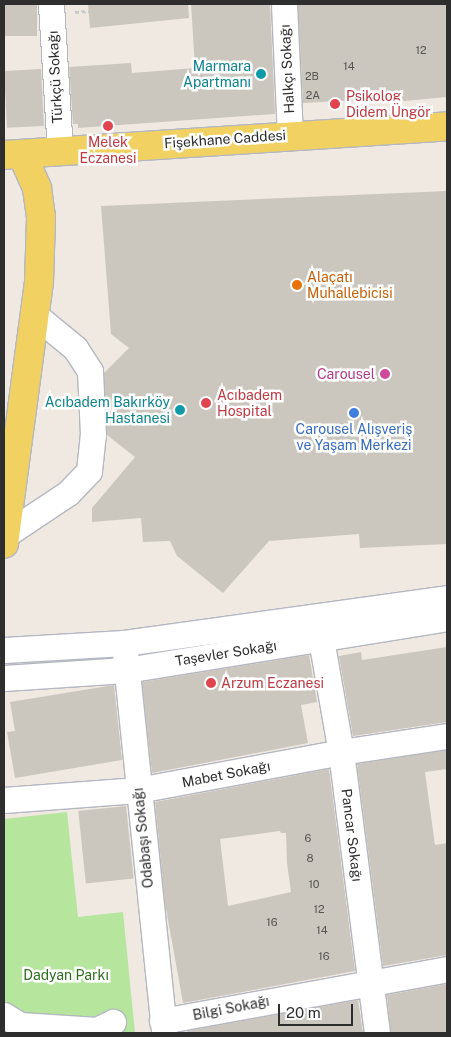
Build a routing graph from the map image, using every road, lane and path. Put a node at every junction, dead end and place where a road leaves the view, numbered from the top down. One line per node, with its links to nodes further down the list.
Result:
1 (52, 4): 5 (street, Türkçü Sokağı)
2 (284, 4): 4 (street, Halkçı Sokağı)
3 (447, 126): 4 (main road, Fişekhane Caddesi)
4 (290, 134): 5 (main road, Fişekhane Caddesi)
5 (60, 150): 6 (main road, Fişekhane Caddesi)
6 (13, 155): 7 (main road)
7 (36, 316): 8 (main road); 8 (street)
8 (5, 540)
9 (447, 598): 11 (street, Taşevler Sokağı)
10 (447, 618): 11 (street, Taşevler Sokağı)
11 (319, 626): 12 (street, Taşevler Sokağı); 14 (street, Taşevler Sokağı); 17 (street, Pancar Sokağı)
12 (124, 643): 13 (street, Taşevler Sokağı); 14 (street, Odabaşı Sokağı)
13 (4, 650)
14 (126, 670): 15 (street, Taşevler Sokağı); 18 (street, Odabaşı Sokağı)
15 (4, 678)
16 (447, 736): 17 (street, Mabet Sokağı)
17 (341, 752): 18 (street, Mabet Sokağı); 21 (street, Pancar Sokağı)
18 (138, 790): 19 (street, Mabet Sokağı); 24 (street, Odabaşı Sokağı)
19 (4, 800)
20 (447, 969): 21 (street, Bilgi Sokağı)
21 (371, 982): 24 (street, Bilgi Sokağı); 25 (street, Pancar Sokağı)
22 (4, 1015): 23 (street)
23 (113, 1022)
24 (163, 1027)
25 (377, 1033)

